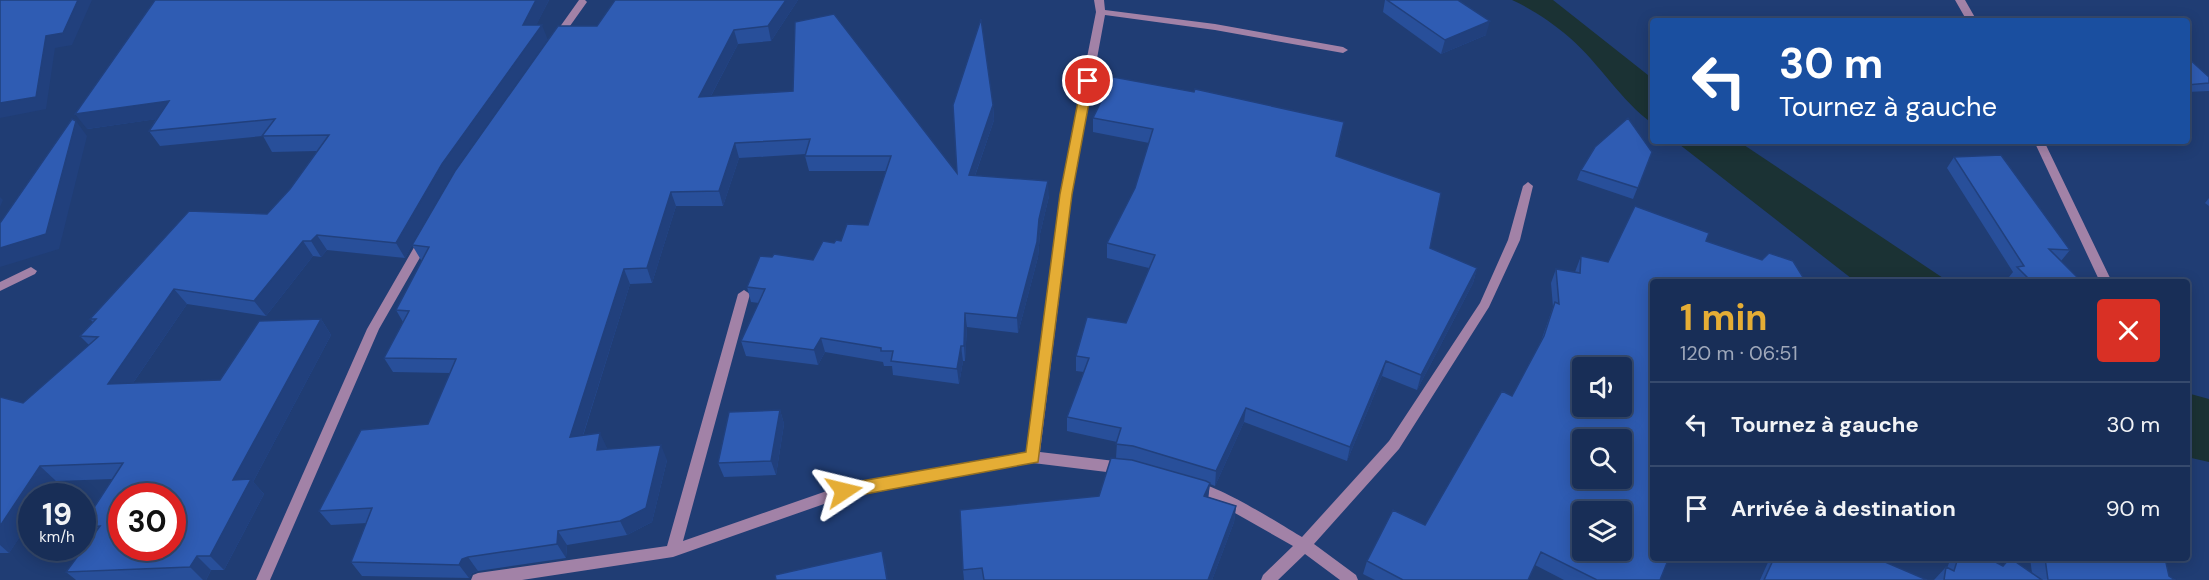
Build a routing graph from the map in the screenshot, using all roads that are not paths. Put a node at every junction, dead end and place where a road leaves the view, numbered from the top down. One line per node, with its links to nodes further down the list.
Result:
1 (1099, 0): 4 (street)
2 (1960, 0): 5 (street)
3 (582, 2): 6 (street)
4 (1101, 12): 7 (street); 15 (street)
5 (1969, 18)
6 (549, 49)
7 (1343, 50)
8 (2040, 144): 12 (street)
9 (1528, 186): 18 (street)
10 (433, 225): 20 (street)
11 (30, 271): 13 (street)
12 (2105, 279)
13 (0, 287)
14 (744, 294): 19 (street)
15 (1033, 457): 16 (street); 19 (street)
16 (1132, 469)
17 (1176, 482): 18 (street)
18 (1304, 545): 22 (street); 23 (street)
19 (673, 551): 21 (street)
20 (263, 580)
21 (478, 580)
22 (1268, 580)
23 (1351, 580)

